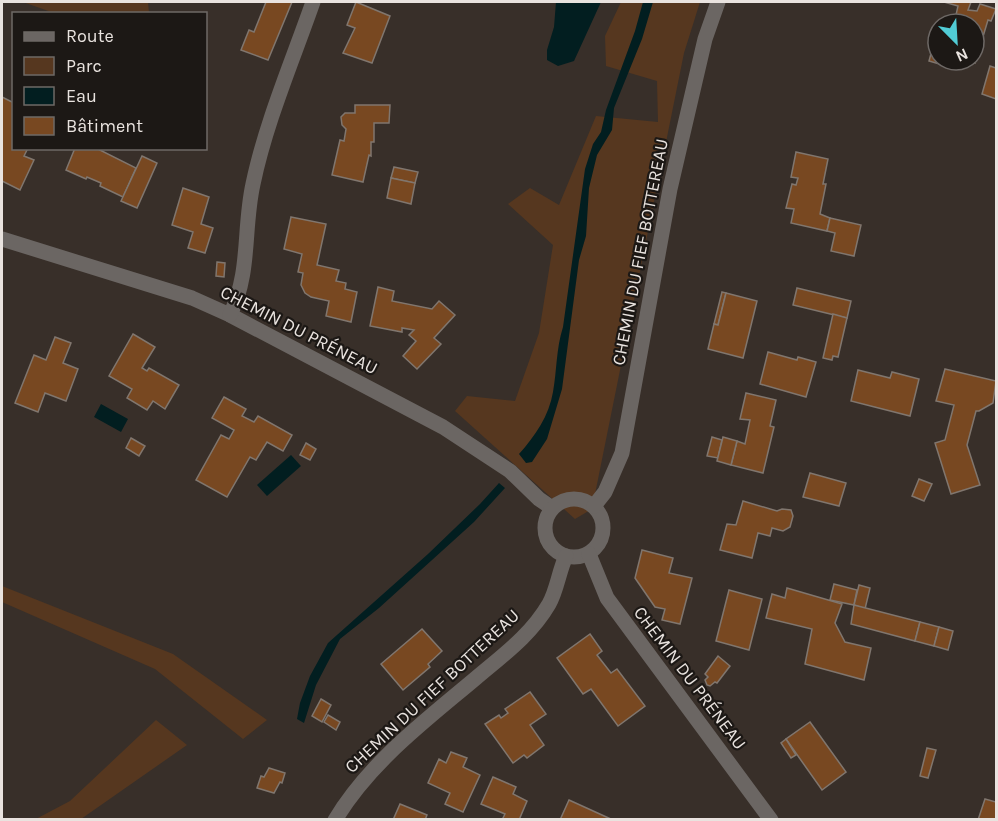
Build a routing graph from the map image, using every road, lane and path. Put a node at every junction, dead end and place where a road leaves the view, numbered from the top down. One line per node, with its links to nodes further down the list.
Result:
1 (313, 2): 4 (street)
2 (718, 2): 5 (street, CHEMIN DU FIEF BOTTEREAU)
3 (2, 239): 4 (street, CHEMIN DU PRÉNEAU)
4 (230, 315): 6 (street, CHEMIN DU PRÉNEAU)
5 (594, 506): 6 (street); 7 (street)
6 (552, 508): 8 (street)
7 (589, 554): 8 (street); 10 (street, CHEMIN DU PRÉNEAU)
8 (566, 556): 9 (street, CHEMIN DU FIEF BOTTEREAU)
9 (334, 819)
10 (771, 819)

